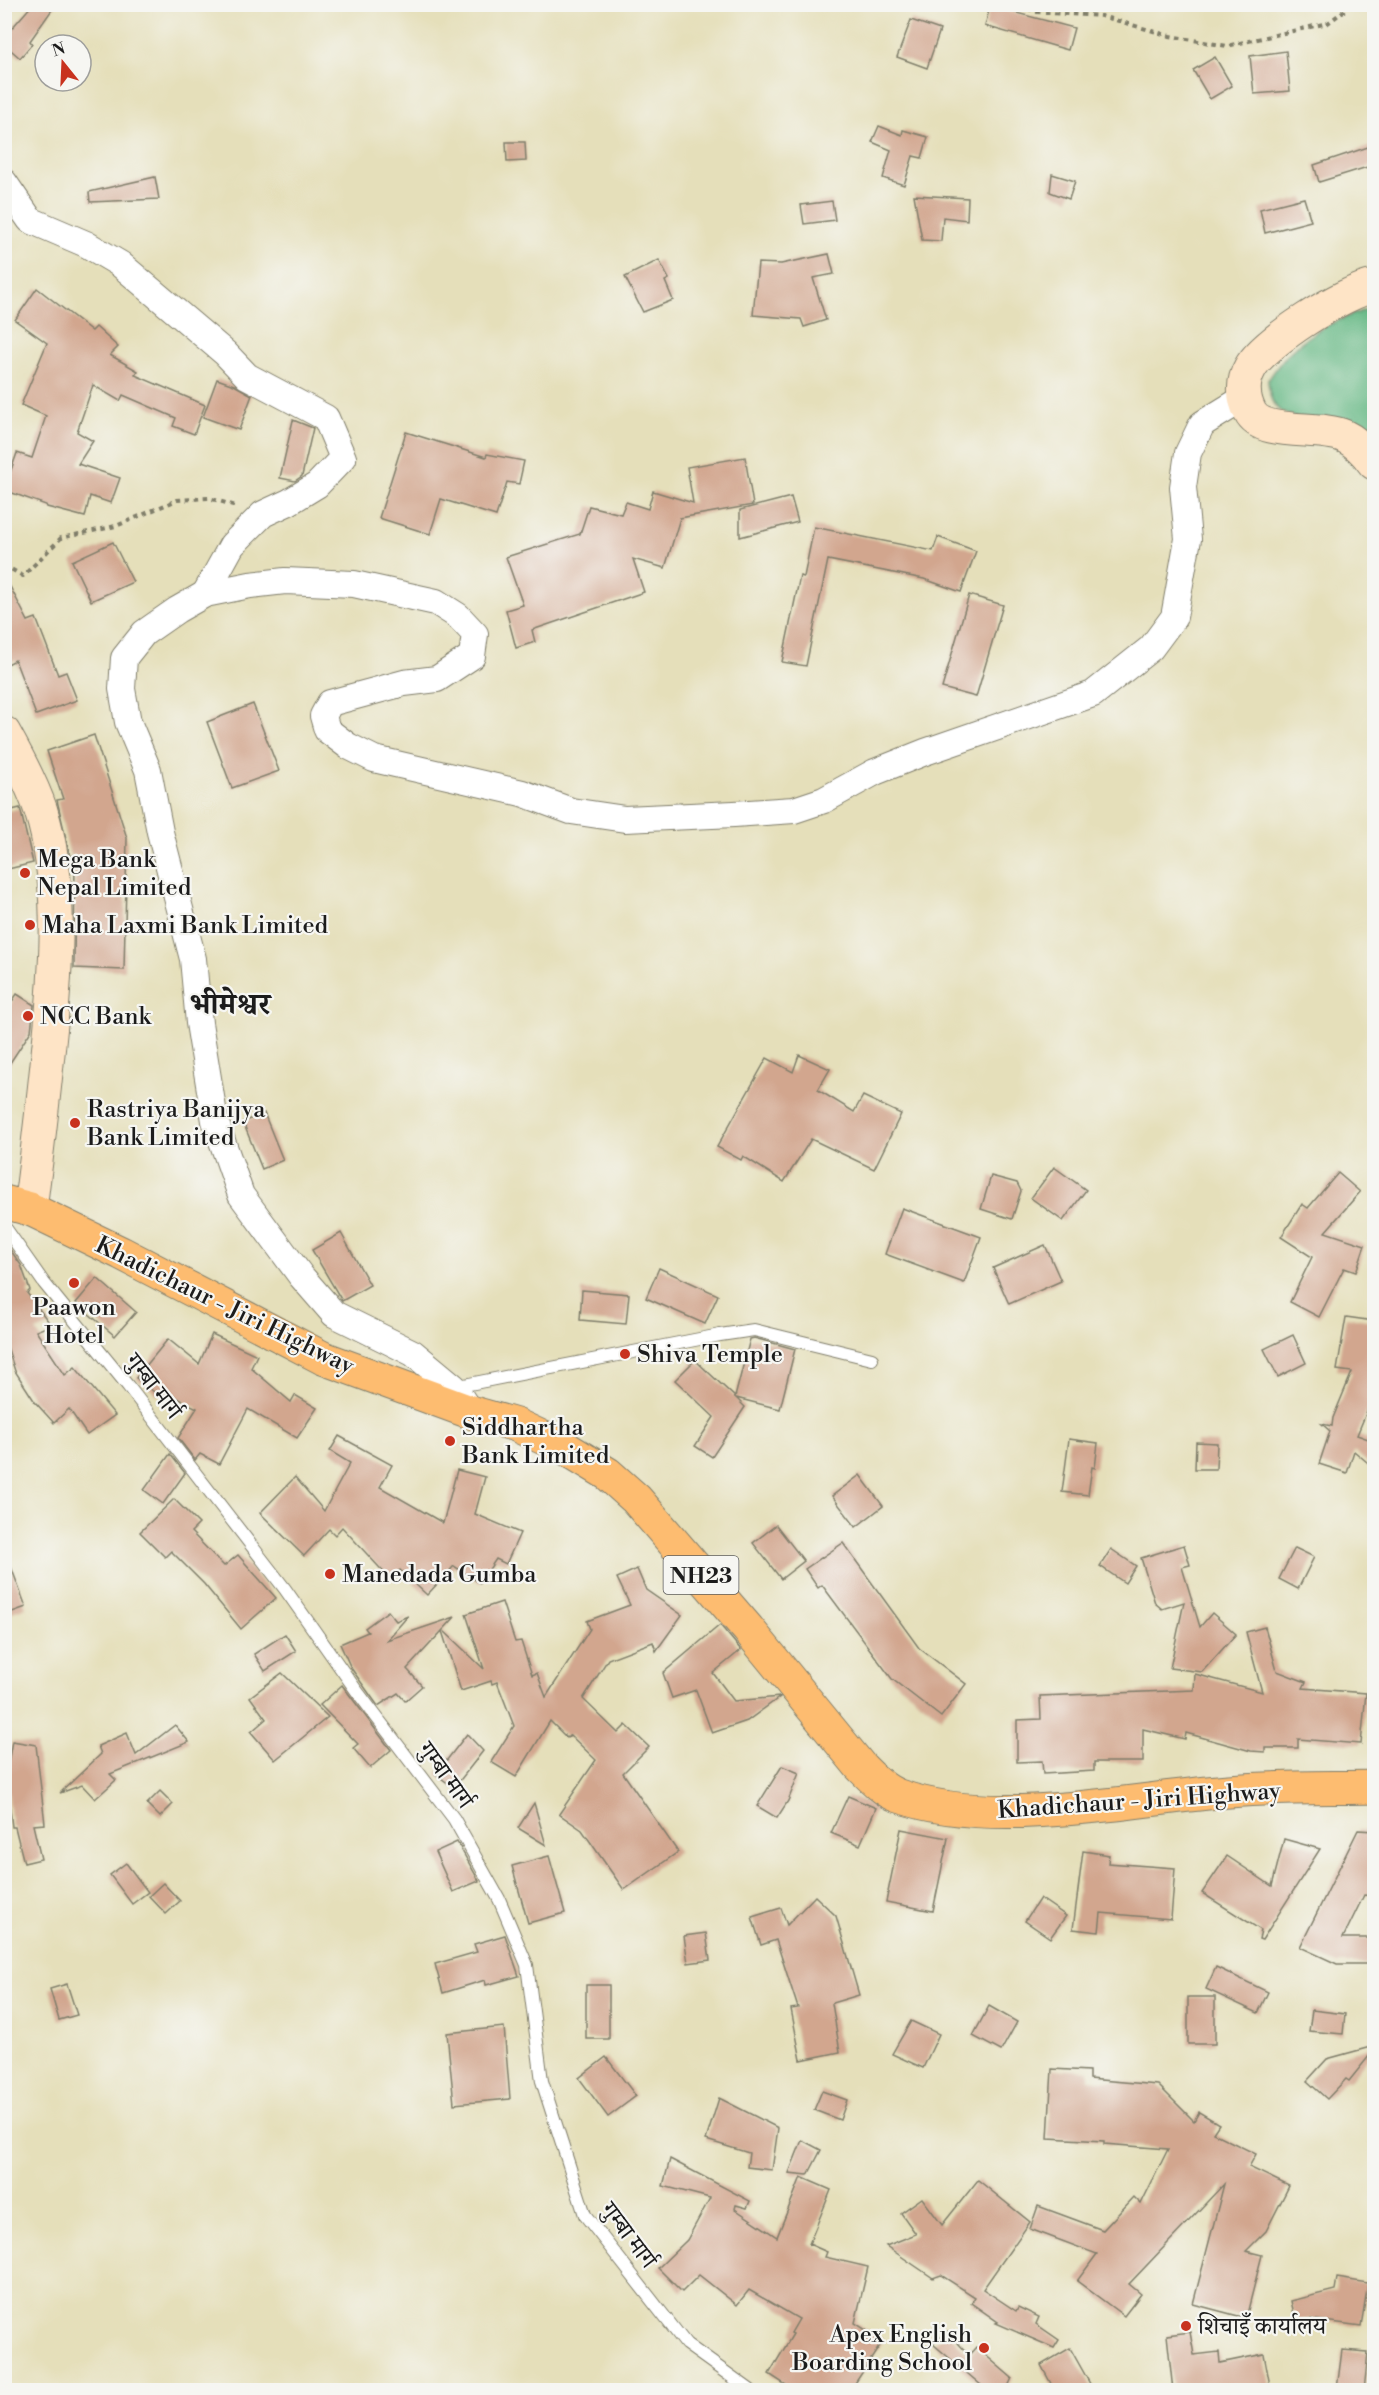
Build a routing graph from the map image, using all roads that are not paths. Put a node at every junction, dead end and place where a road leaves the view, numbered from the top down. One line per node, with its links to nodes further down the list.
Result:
1 (4, 182): 5 (street)
2 (1374, 286): 3 (main road)
3 (1244, 398): 4 (main road); 5 (street)
4 (1374, 463)
5 (205, 594): 9 (street)
6 (4, 733): 7 (main road)
7 (13, 1212): 9 (main road, Khadichaur - Jiri Highway / NH23); 11 (lane, गुम्बा मार्ग)
8 (872, 1359): 9 (lane)
9 (462, 1399): 10 (main road, Khadichaur - Jiri Highway / NH23)
10 (1374, 1787)
11 (750, 2391)

